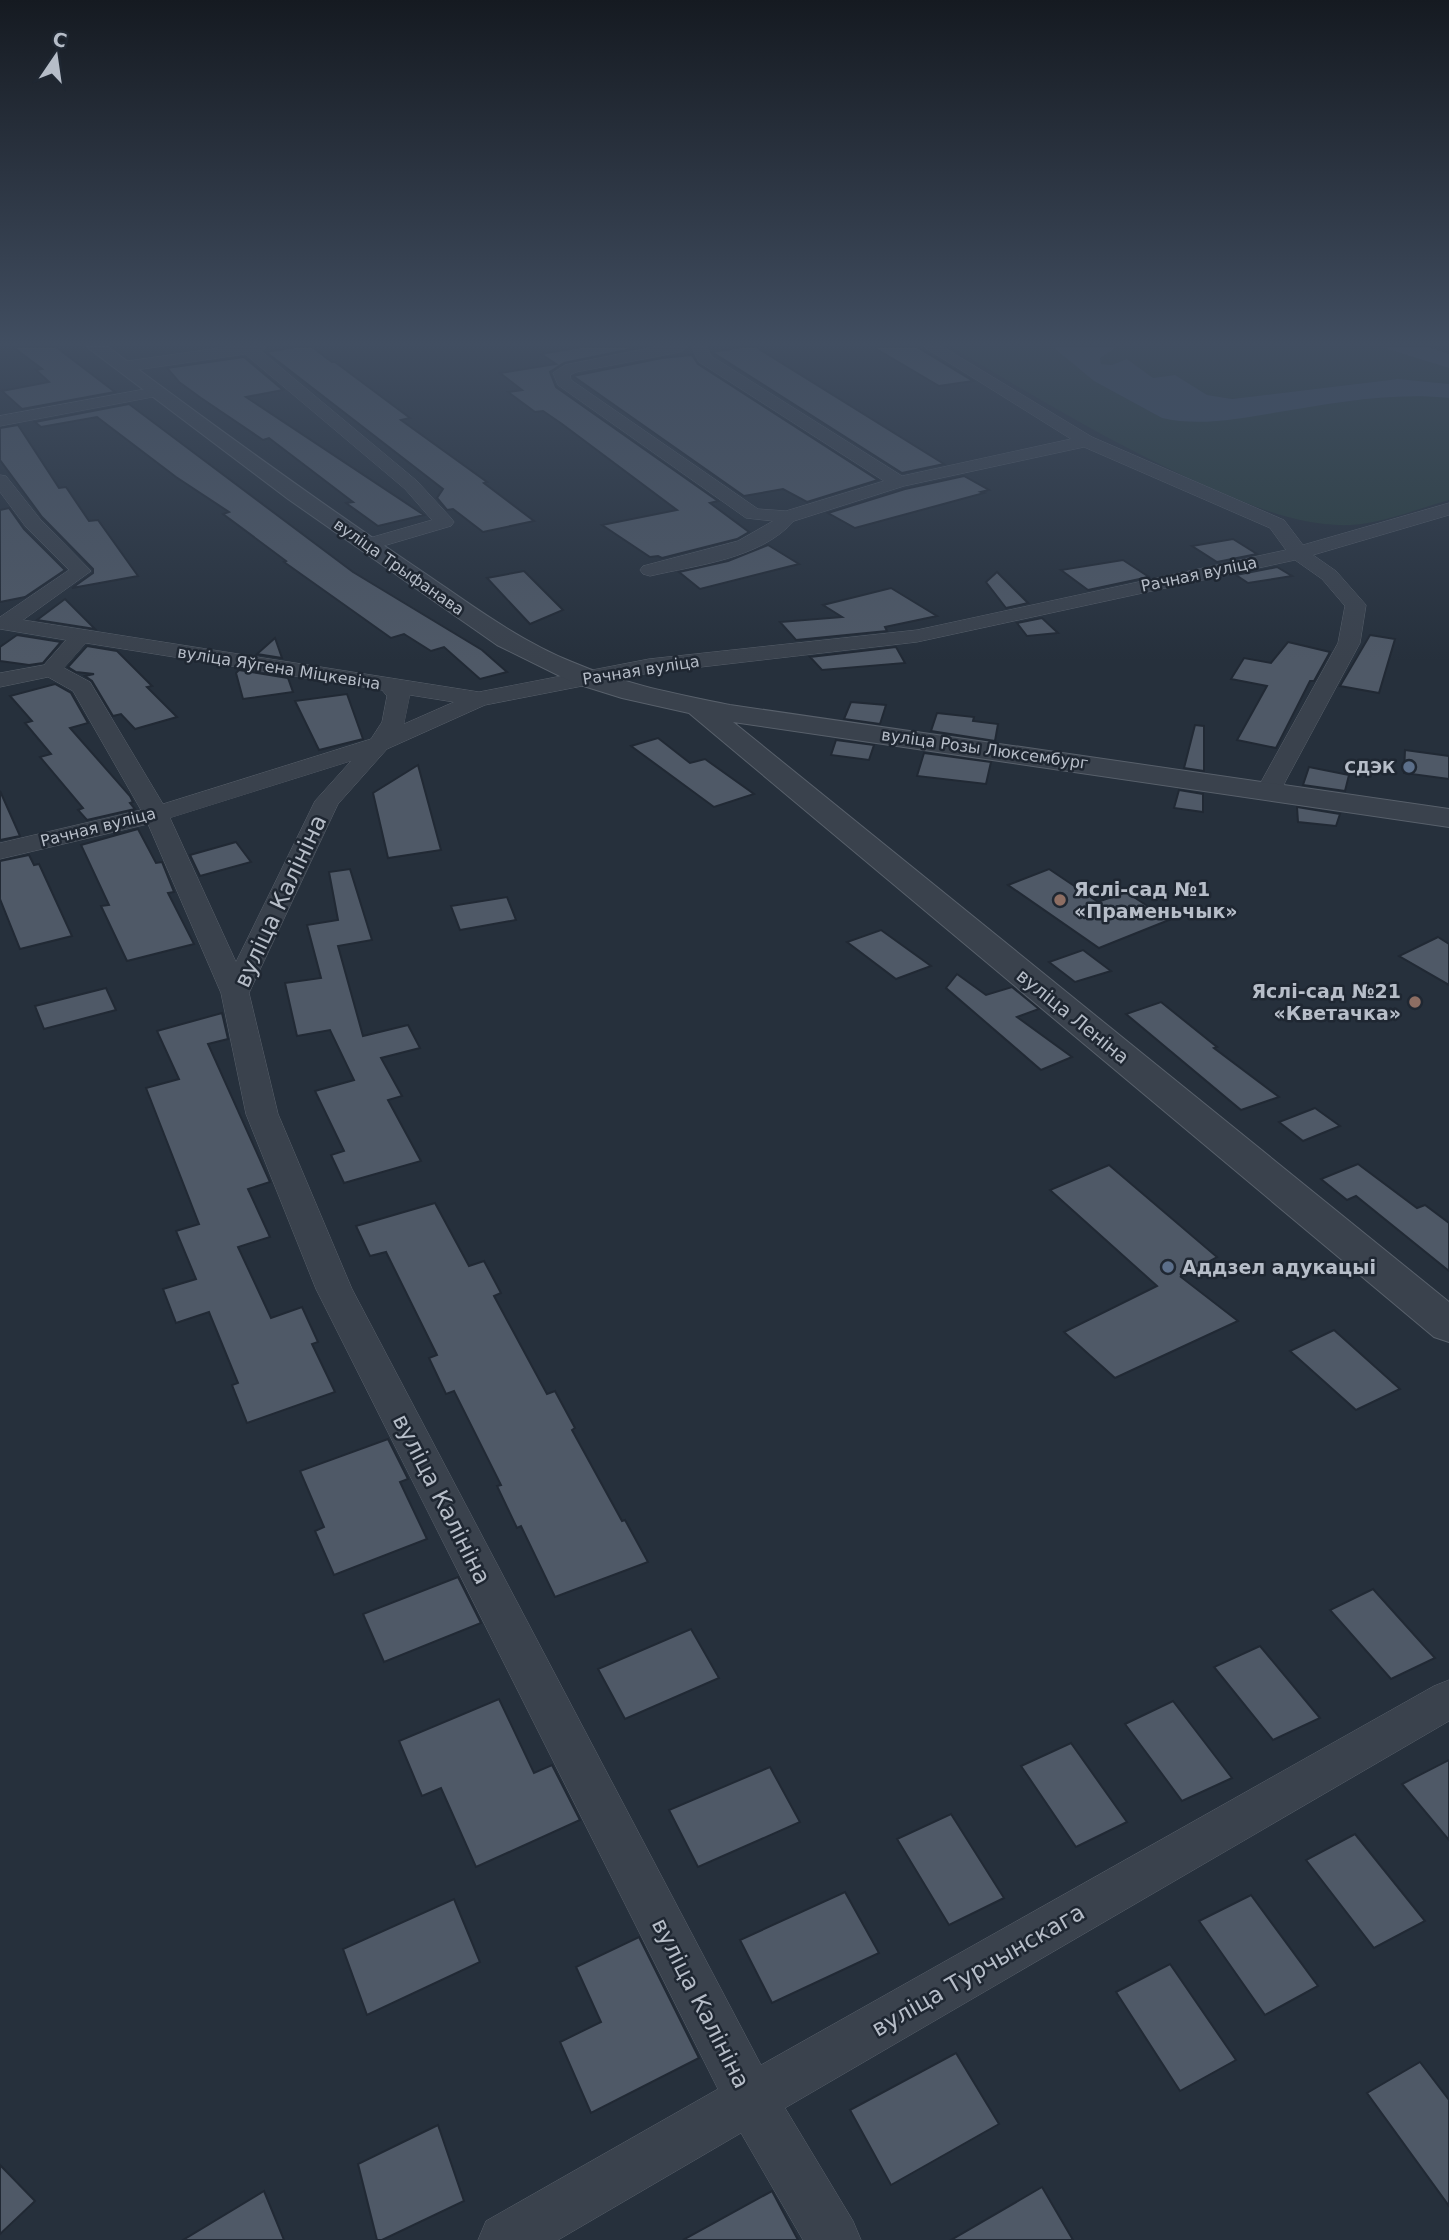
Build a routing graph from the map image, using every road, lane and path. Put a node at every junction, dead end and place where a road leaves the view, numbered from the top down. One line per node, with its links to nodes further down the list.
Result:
1 (238, 452): 11 (street, вуліца Трыфанава)
2 (372, 452): 11 (street)
3 (664, 452): 10 (street)
4 (851, 452): 8 (street)
5 (1038, 452): 8 (street)
6 (1110, 452): 12 (street)
7 (0, 480): 14 (street)
8 (899, 482): 10 (street)
9 (1449, 509): 12 (street, Рачная вуліца)
10 (787, 517): 13 (street)
11 (366, 545): 17 (street, вуліца Трыфанава)
12 (1298, 553): 17 (street, Рачная вуліца); 23 (street)
13 (650, 570)
14 (2, 624): 15 (street, вуліца Яўгена Міцкевіча)
15 (80, 637): 16 (street); 19 (street, вуліца Яўгена Міцкевіча)
16 (51, 670): 18 (street); 24 (street)
17 (590, 678): 20 (street, Рачная вуліца); 21 (street, вуліца Трыфанава)
18 (0, 680)
19 (388, 684): 20 (street, вуліца Яўгена Міцкевіча); 22 (street)
20 (479, 699): 22 (street, Рачная вуліца)
21 (697, 707): 23 (street, вуліца Розы Люксембург); 28 (street, вуліца Леніна)
22 (379, 744): 24 (street, Рачная вуліца); 27 (street, вуліца Калініна)
23 (1272, 791): 25 (street, вуліца Розы Люксембург)
24 (156, 814): 26 (street, Рачная вуліца); 27 (street)
25 (1449, 818)
26 (0, 851)
27 (235, 993): 30 (street, вуліца Калініна)
28 (1449, 1326)
29 (1449, 1699): 30 (street, вуліца Турчынскага)
30 (751, 2100): 31 (street, вуліца Турчынскага); 32 (street, вуліца Калініна)
31 (505, 2240)
32 (834, 2240)

